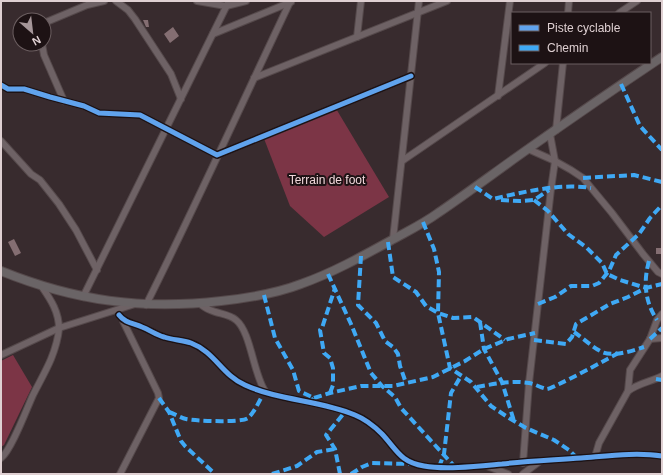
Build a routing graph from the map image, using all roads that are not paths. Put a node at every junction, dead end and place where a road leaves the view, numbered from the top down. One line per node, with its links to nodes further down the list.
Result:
1 (104, 1): 17 (street)
2 (116, 1): 28 (street)
3 (197, 1): 12 (street)
4 (246, 1): 12 (street)
5 (290, 1): 18 (street); 25 (street)
6 (361, 1): 19 (street)
7 (419, 1): 16 (street)
8 (447, 1): 16 (street)
9 (510, 1): 27 (street)
10 (569, 1): 14 (street)
11 (636, 1): 13 (street)
12 (227, 4): 18 (street)
13 (627, 4): 15 (street)
14 (568, 12)
15 (620, 12)
16 (418, 13): 19 (street); 24 (street)
17 (52, 19)
18 (213, 34): 28 (street)
19 (357, 37): 25 (street)
20 (43, 52): 29 (street)
21 (662, 57): 31 (main road)
22 (544, 64): 27 (street)
23 (563, 64): 31 (street)
24 (411, 76): 34 (street); 35 (street)
25 (254, 78): 34 (street)
26 (1, 84): 29 (street)
27 (498, 96): 35 (street)
28 (181, 99): 30 (street)
29 (64, 101): 30 (street)
30 (166, 129): 34 (street); 38 (street)
31 (553, 132): 33 (main road); 36 (street)
32 (1, 141): 38 (street)
33 (528, 149): 36 (street); 37 (main road)
34 (217, 155): 45 (street)
35 (402, 161): 37 (street)
36 (555, 161): 40 (street); 60 (street)
37 (393, 239): 44 (main road)
38 (96, 270): 42 (street)
39 (1, 272): 41 (main road)
40 (662, 274)
41 (42, 287): 42 (main road); 49 (street)
42 (83, 298): 43 (main road)
43 (135, 304): 45 (main road); 49 (street)
44 (200, 304): 45 (main road); 54 (street)
45 (146, 305)
46 (662, 314): 51 (street)
47 (119, 315): 48 (street)
48 (123, 320): 54 (street); 63 (street)
49 (59, 328): 52 (street); 58 (street)
50 (662, 338): 51 (street)
51 (650, 339): 55 (street)
52 (1, 355)
53 (662, 376): 55 (street)
54 (265, 391): 61 (street)
55 (628, 391): 57 (street)
56 (662, 456): 57 (street)
57 (595, 457): 59 (street)
58 (1, 458)
59 (541, 460): 60 (street); 66 (street)
60 (523, 463): 62 (street)
61 (469, 466): 62 (street); 64 (street)
62 (486, 466): 65 (street)
63 (120, 474)
64 (466, 474)
65 (508, 474)
66 (523, 474)

